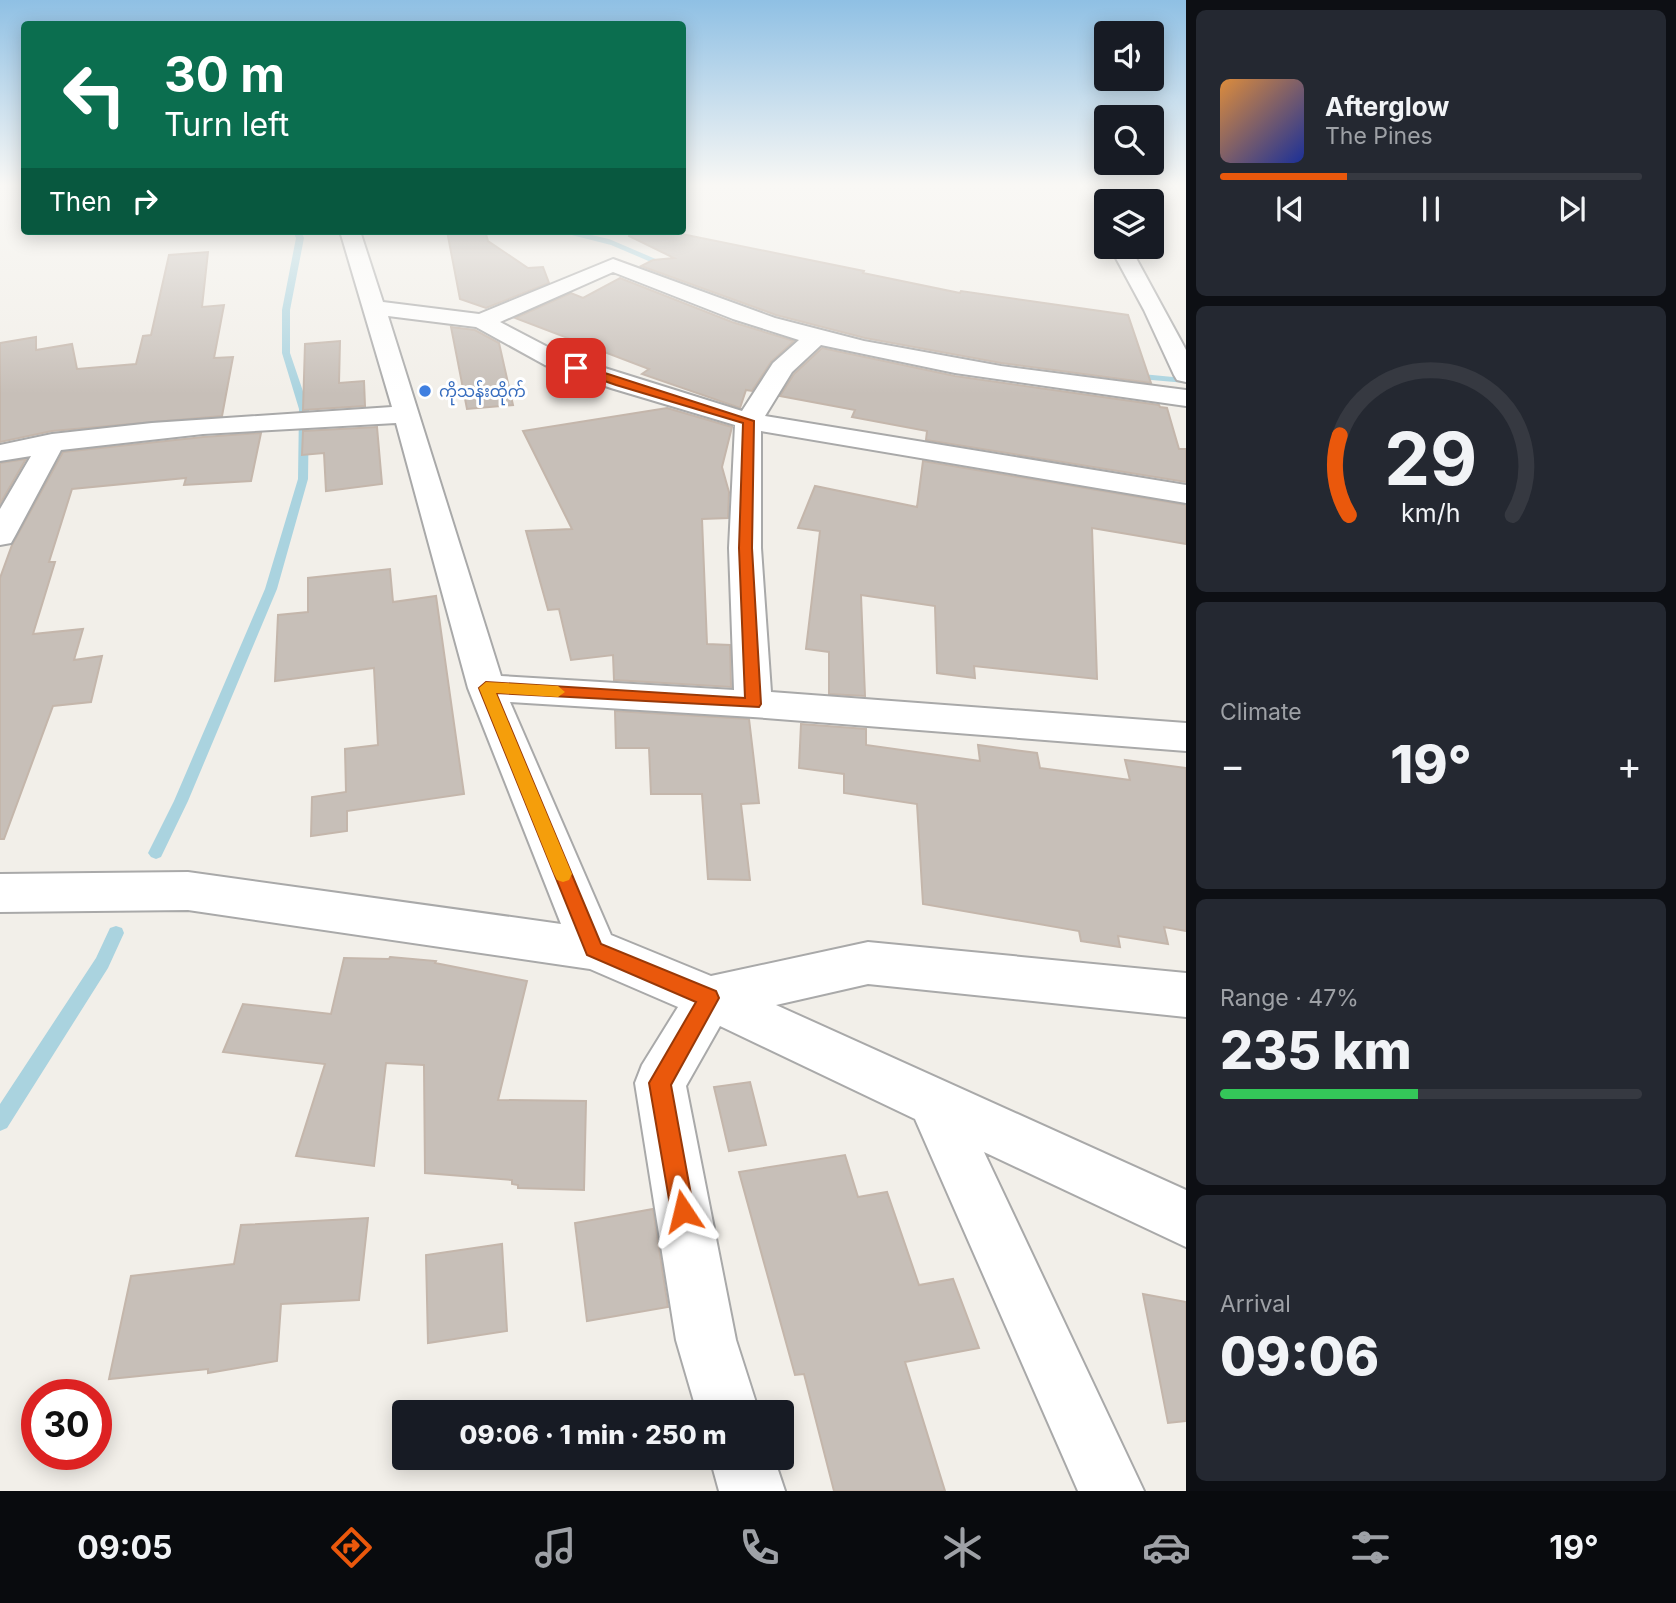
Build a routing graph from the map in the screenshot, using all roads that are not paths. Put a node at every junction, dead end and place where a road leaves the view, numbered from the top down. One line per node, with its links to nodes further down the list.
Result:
1 (358, 255): 3 (street)
2 (1127, 259): 6 (street)
3 (375, 307): 4 (street); 8 (street)
4 (482, 321): 5 (street); 9 (street)
5 (816, 337): 7 (street); 9 (street)
6 (1186, 375)
7 (1186, 398)
8 (407, 414): 10 (street); 14 (street)
9 (748, 421): 12 (street); 15 (street)
10 (52, 442): 11 (street); 13 (street)
11 (0, 453)
12 (1186, 494)
13 (0, 536)
14 (486, 688): 15 (street); 18 (street)
15 (753, 704): 16 (street)
16 (1186, 737)
17 (0, 893): 18 (street)
18 (594, 949): 20 (street)
19 (1186, 995): 20 (street)
20 (709, 998): 21 (street); 23 (street)
21 (934, 1103): 22 (street); 26 (street)
22 (1186, 1219)
23 (724, 1400)
24 (746, 1470): 25 (street)
25 (752, 1491)
26 (1111, 1491)

